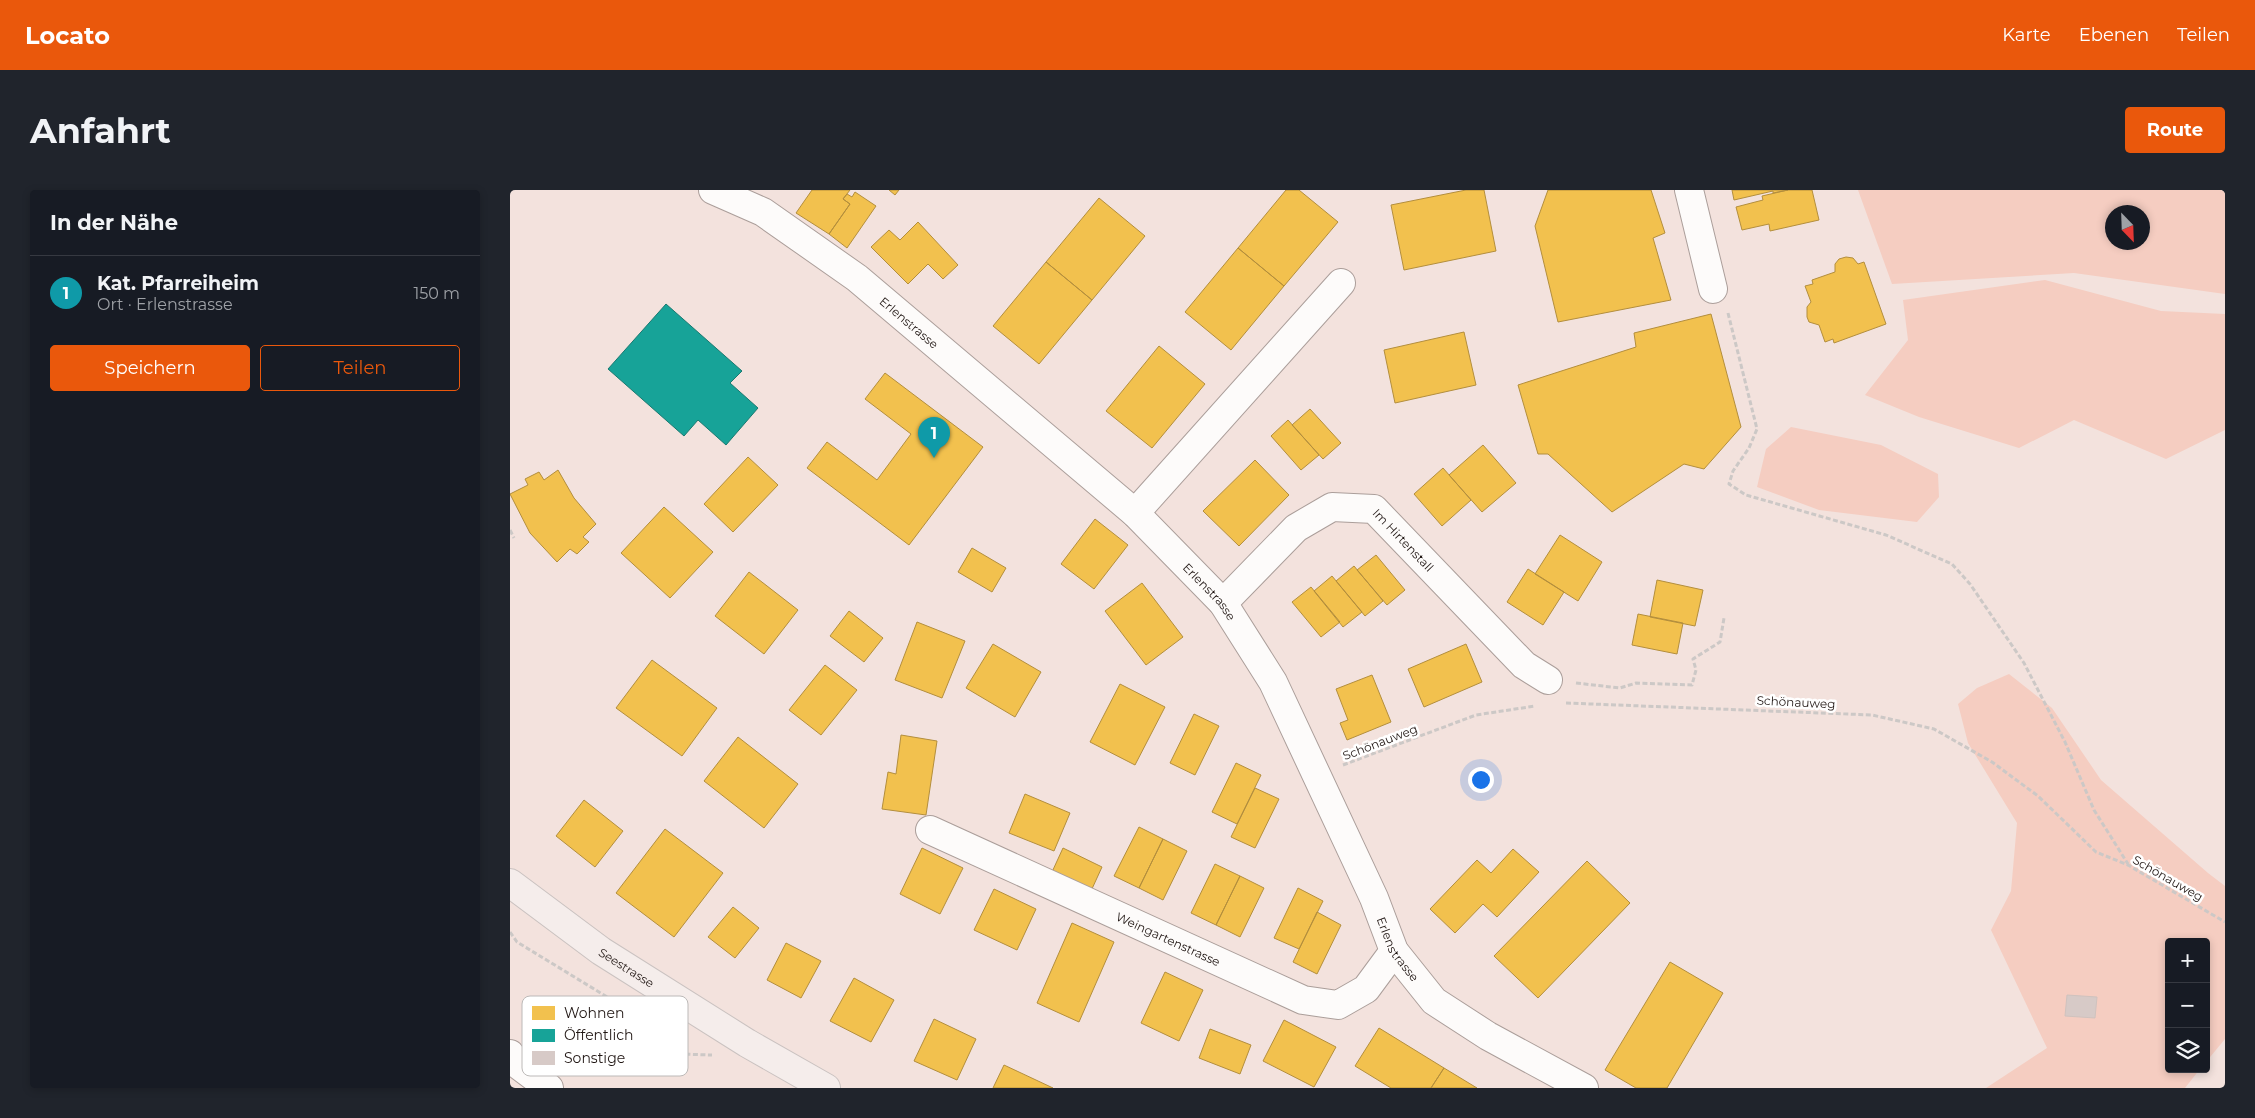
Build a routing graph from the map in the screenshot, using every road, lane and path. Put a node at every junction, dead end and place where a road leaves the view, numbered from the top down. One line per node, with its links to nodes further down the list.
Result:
1 (713, 190): 3 (street, Erlenstrasse)
2 (1689, 190): 5 (street)
3 (758, 201): 6 (street, Erlenstrasse)
4 (1341, 283): 6 (street)
5 (1720, 300): 15 (path)
6 (1135, 513): 9 (street, Erlenstrasse)
7 (510, 530): 8 (path)
8 (514, 538)
9 (1223, 603): 11 (street, Im Hirtenstall); 13 (street, Erlenstrasse)
10 (1724, 618): 11 (path, Schönauweg)
11 (1546, 692): 13 (path, Schönauweg)
12 (1564, 703): 15 (path, Schönauweg)
13 (1316, 775): 19 (street, Erlenstrasse)
14 (930, 830): 19 (street, Weingartenstrasse)
15 (2128, 864): 17 (path, Schönauweg)
16 (510, 883): 21 (main road, Seestrasse)
17 (2225, 922)
18 (510, 932): 20 (path)
19 (1394, 951): 30 (street, Erlenstrasse)
20 (606, 996)
21 (673, 996)
22 (688, 1006): 29 (main road, Seestrasse)
23 (510, 1054): 26 (street)
24 (688, 1054): 25 (path)
25 (716, 1055)
26 (522, 1067)
27 (534, 1076): 28 (street)
28 (549, 1088)
29 (826, 1088)
30 (1584, 1088)

